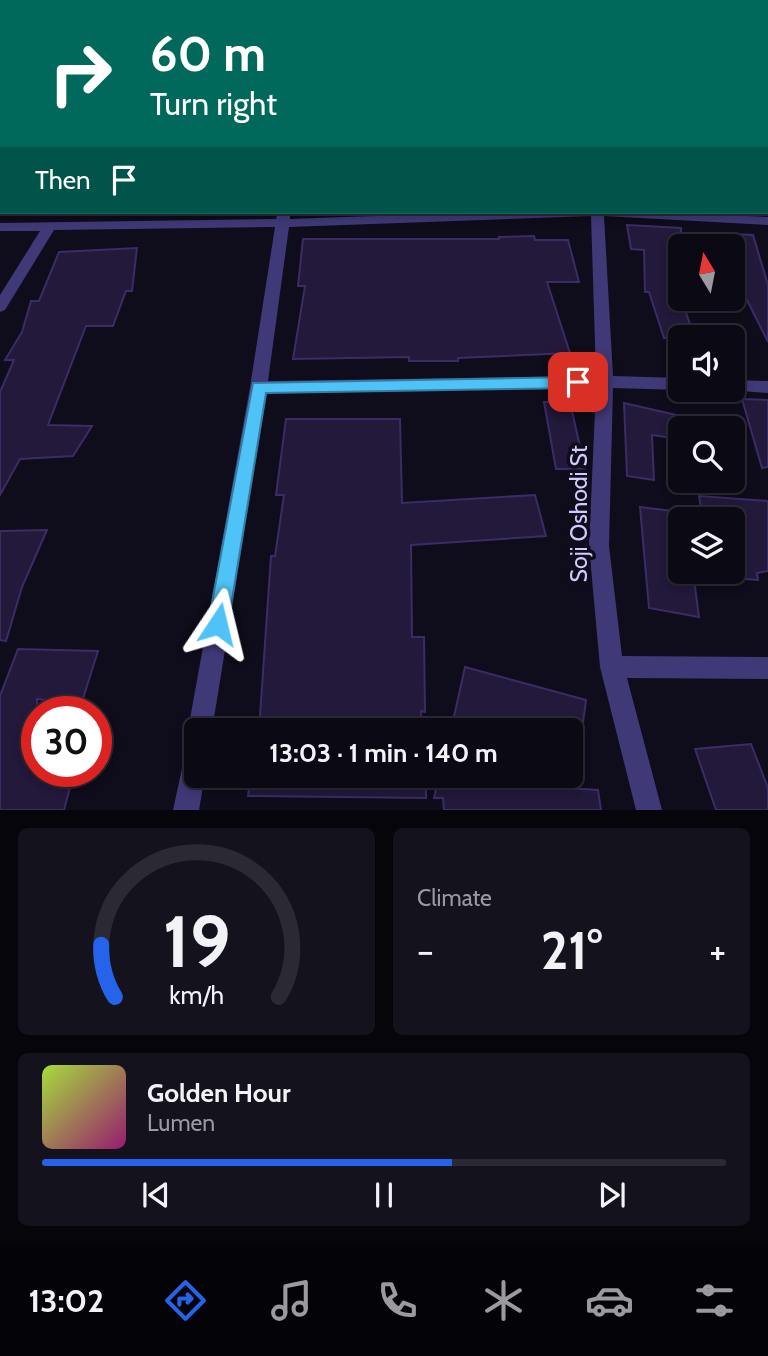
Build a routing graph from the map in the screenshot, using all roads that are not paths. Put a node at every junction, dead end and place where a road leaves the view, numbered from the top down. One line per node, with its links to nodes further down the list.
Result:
1 (471, 214): 4 (street)
2 (597, 214): 10 (street, Soji Oshodi St)
3 (635, 214): 6 (street)
4 (283, 217): 5 (street); 13 (street)
5 (92, 218): 7 (street)
6 (768, 221)
7 (50, 226): 8 (street); 9 (street)
8 (0, 227)
9 (0, 307)
10 (605, 382): 11 (street); 13 (street); 15 (street, Soji Oshodi St)
11 (668, 384)
12 (745, 386): 14 (street)
13 (259, 387): 17 (street)
14 (768, 387)
15 (612, 667): 16 (street); 20 (street, Soji Oshodi St)
16 (768, 668)
17 (202, 718)
18 (190, 788): 19 (street)
19 (186, 810)
20 (649, 810)

